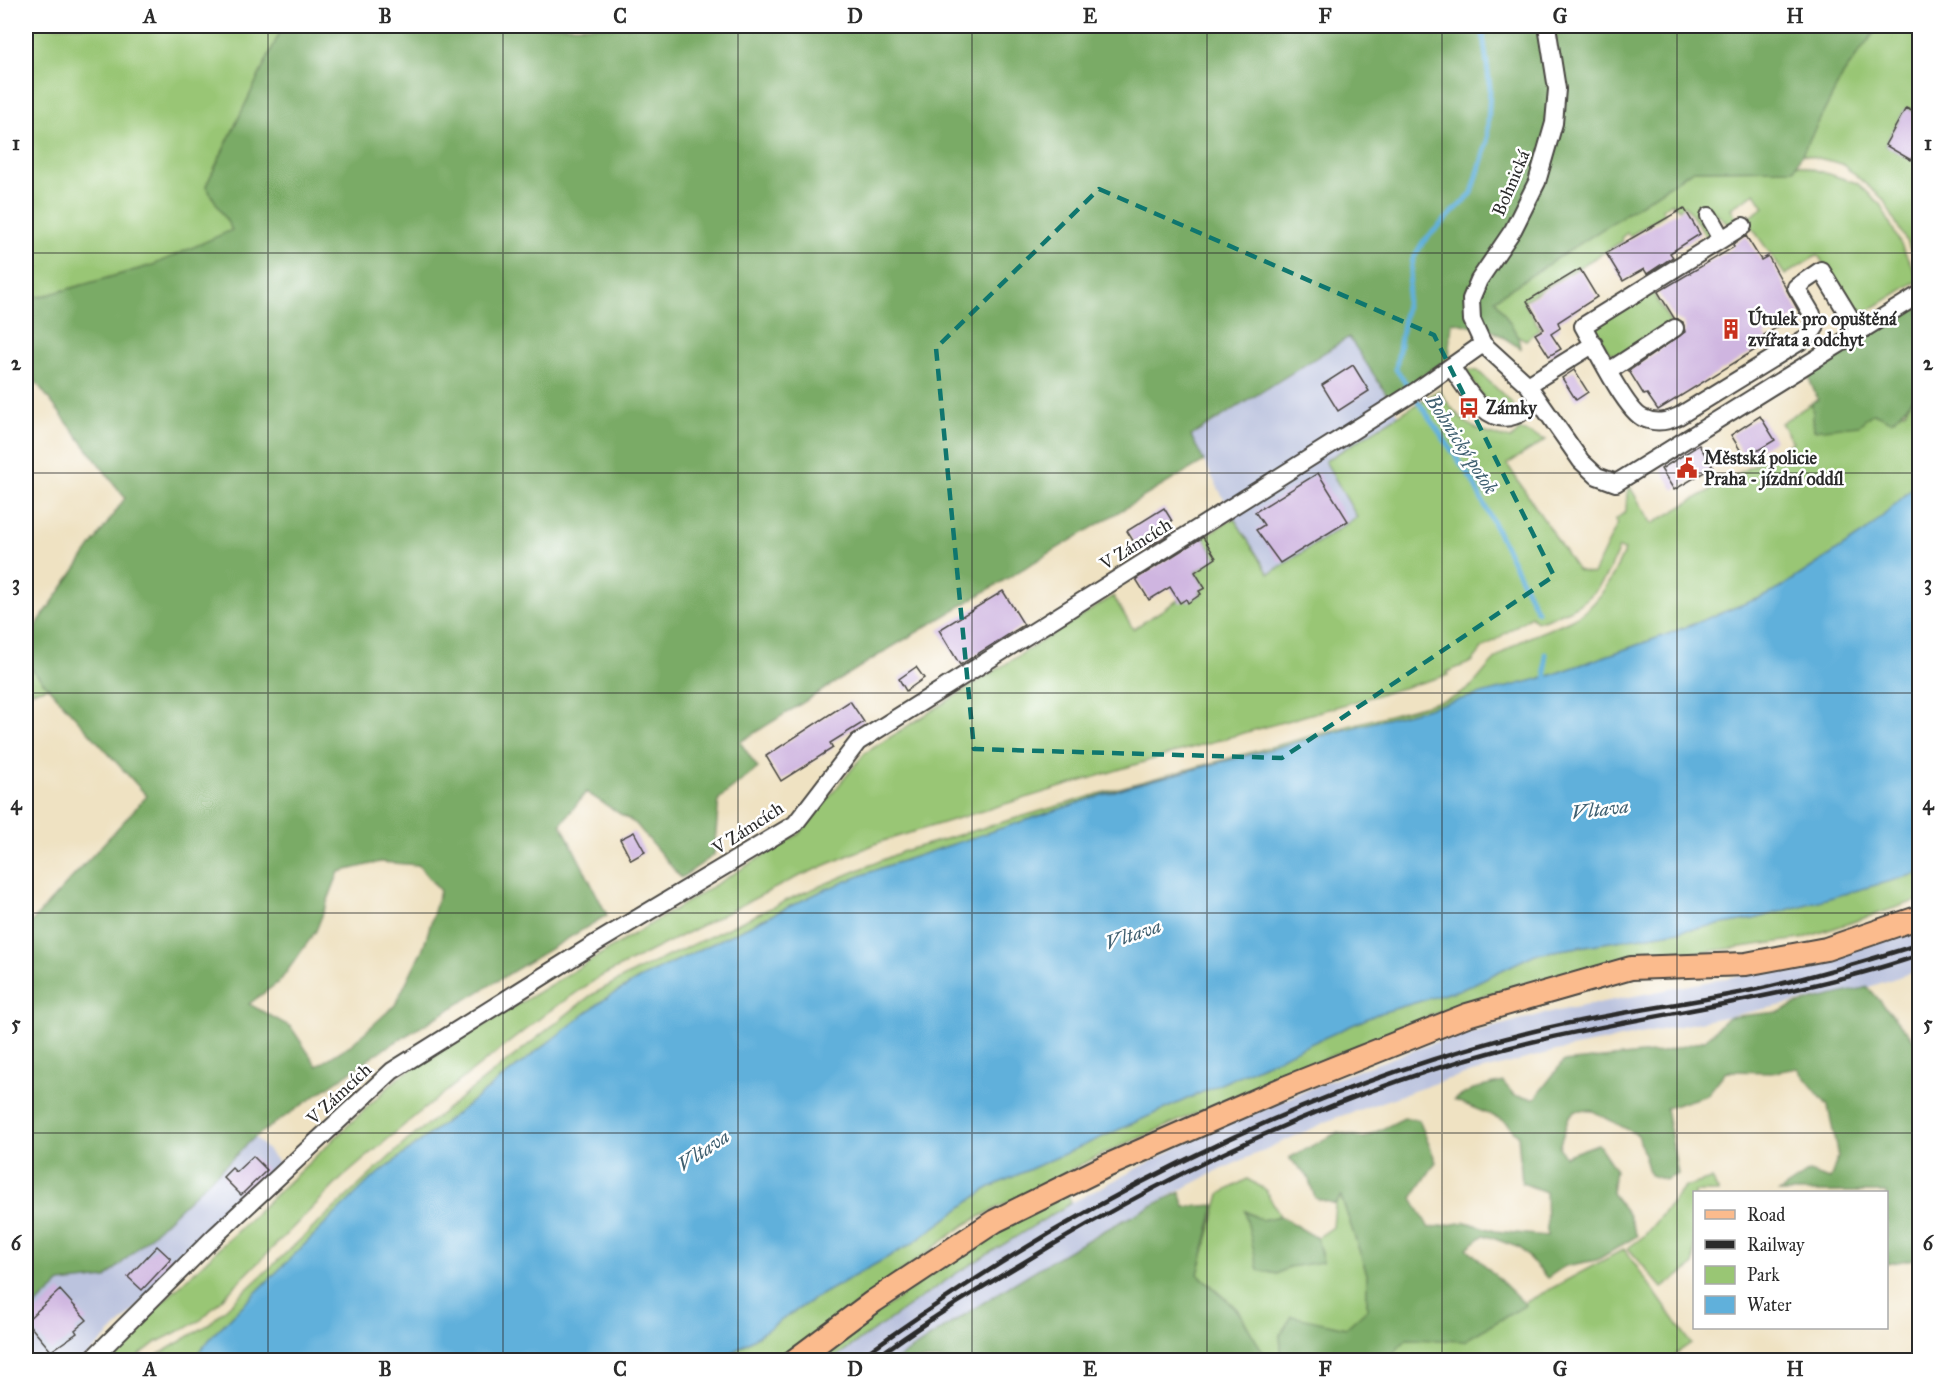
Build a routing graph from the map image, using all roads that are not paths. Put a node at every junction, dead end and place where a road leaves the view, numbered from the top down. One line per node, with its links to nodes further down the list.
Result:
1 (1547, 26): 8 (street, Bohnická)
2 (1709, 216): 4 (street)
3 (1743, 226): 4 (street)
4 (1722, 239): 9 (street)
5 (1920, 294): 7 (street)
6 (1675, 328): 11 (street)
7 (1859, 332): 11 (street); 13 (street)
8 (1483, 344): 10 (street, V Zámcích); 12 (street)
9 (1594, 344): 11 (street); 12 (street)
10 (1451, 366): 13 (street); 15 (street, V Zámcích)
11 (1609, 371)
12 (1528, 385): 13 (street)
13 (1539, 401)
14 (1920, 917): 16 (main road)
15 (91, 1360)
16 (795, 1360)

